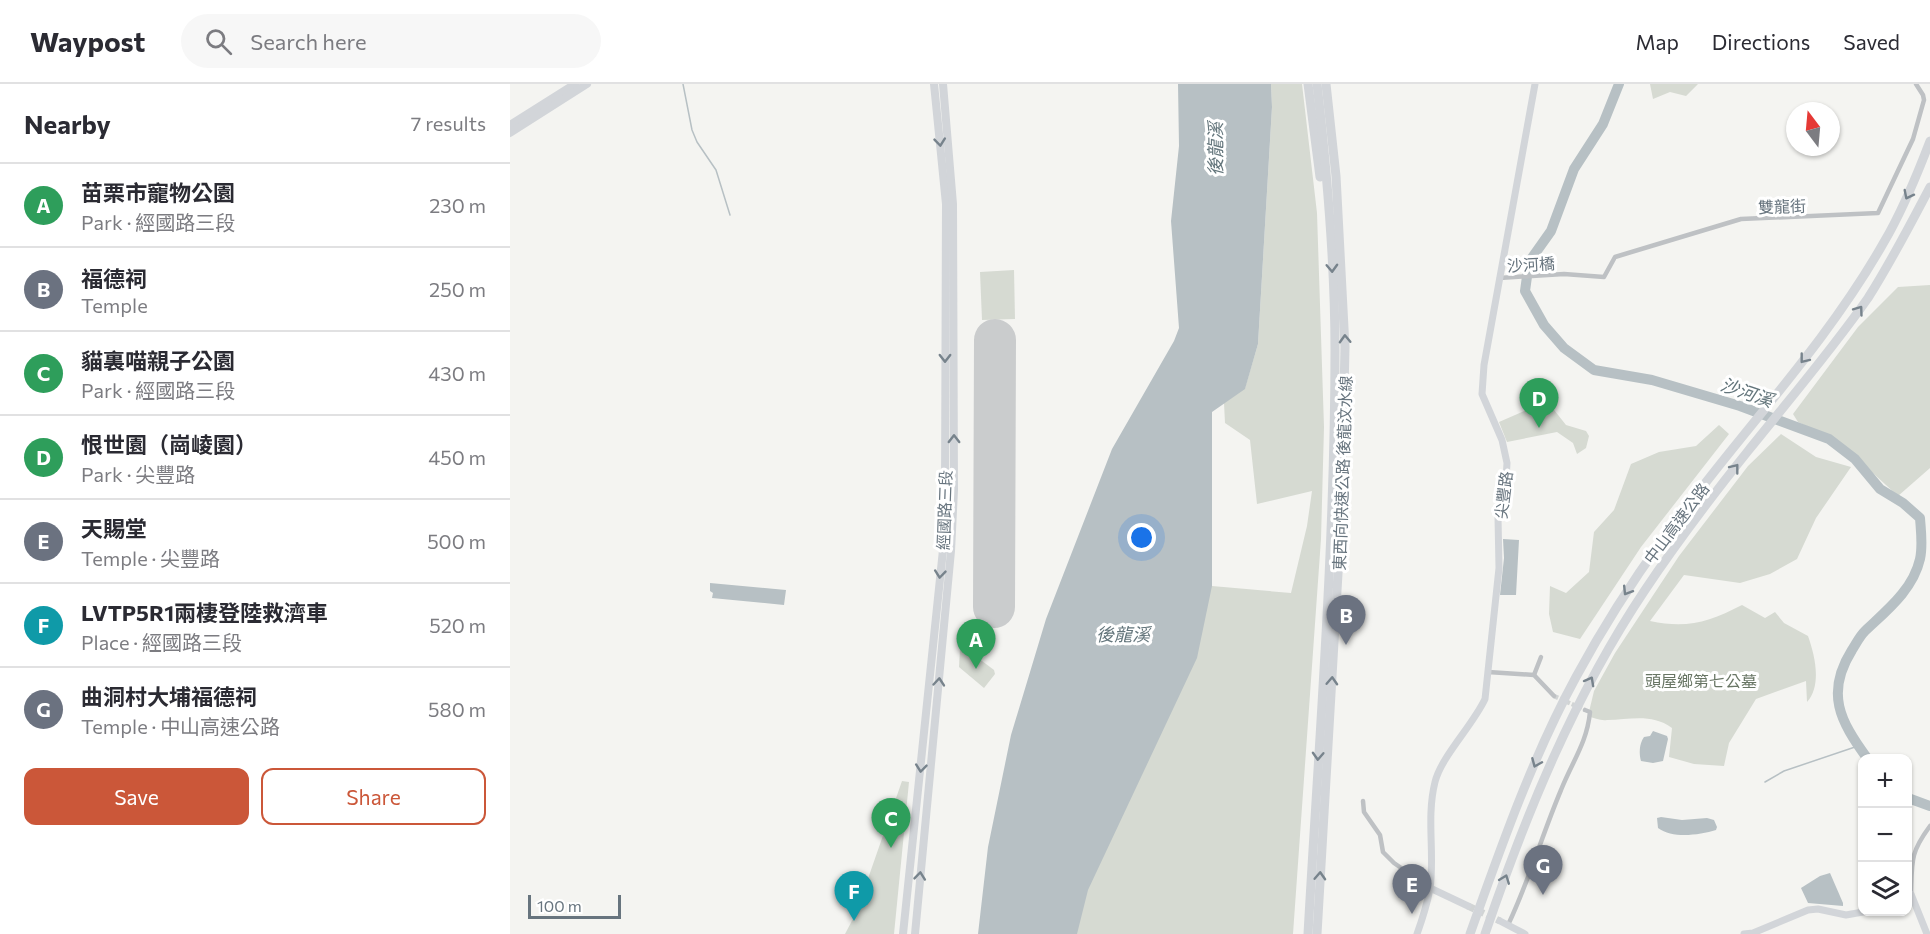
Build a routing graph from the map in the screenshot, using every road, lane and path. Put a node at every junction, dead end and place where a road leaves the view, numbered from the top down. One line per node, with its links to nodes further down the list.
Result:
1 (575, 84): 10 (main road)
2 (587, 84): 11 (main road)
3 (934, 84): 33 (main road, 經國路三段, one-way to 33)
4 (943, 84): 34 (main road, 經國路三段, one-way to 4)
5 (1308, 84): 16 (highway)
6 (1317, 84): 16 (highway, 東西向快速公路 後龍汶水線)
7 (1328, 84): 36 (highway, 東西向快速公路 後龍汶水線, one-way to 7)
8 (1535, 84): 18 (street, 尖豐路)
9 (1916, 84): 12 (street, 雙龍街)
10 (510, 125)
11 (510, 133)
12 (1913, 139): 14 (street); 17 (street, 雙龍街)
13 (1930, 141): 38 (highway, 中山高速公路, one-way to 38)
14 (1919, 142)
15 (1930, 187): 39 (highway, 中山高速公路, one-way to 15)
16 (1331, 237): 35 (highway, 東西向快速公路 後龍汶水線, one-way to 35)
17 (1564, 274): 18 (street, 沙河橋)
18 (1499, 278): 20 (street, 尖豐路)
19 (1541, 657): 21 (street)
20 (1488, 672): 21 (street); 27 (street, 尖豐路)
21 (1534, 675): 22 (street)
22 (1554, 696)
23 (1585, 710): 32 (street)
24 (1363, 801): 27 (street)
25 (1930, 826): 26 (street)
26 (1912, 862)
27 (1430, 888): 29 (street); 37 (street, 尖豐路)
28 (1912, 901): 42 (street)
29 (1468, 906)
30 (1858, 913): 41 (street)
31 (1500, 921): 32 (street)
32 (1508, 925): 40 (street)
33 (903, 934)
34 (915, 934)
35 (1308, 934)
36 (1317, 934)
37 (1417, 934)
38 (1470, 934)
39 (1485, 934)
40 (1525, 934)
41 (1744, 934)
42 (1927, 934)

